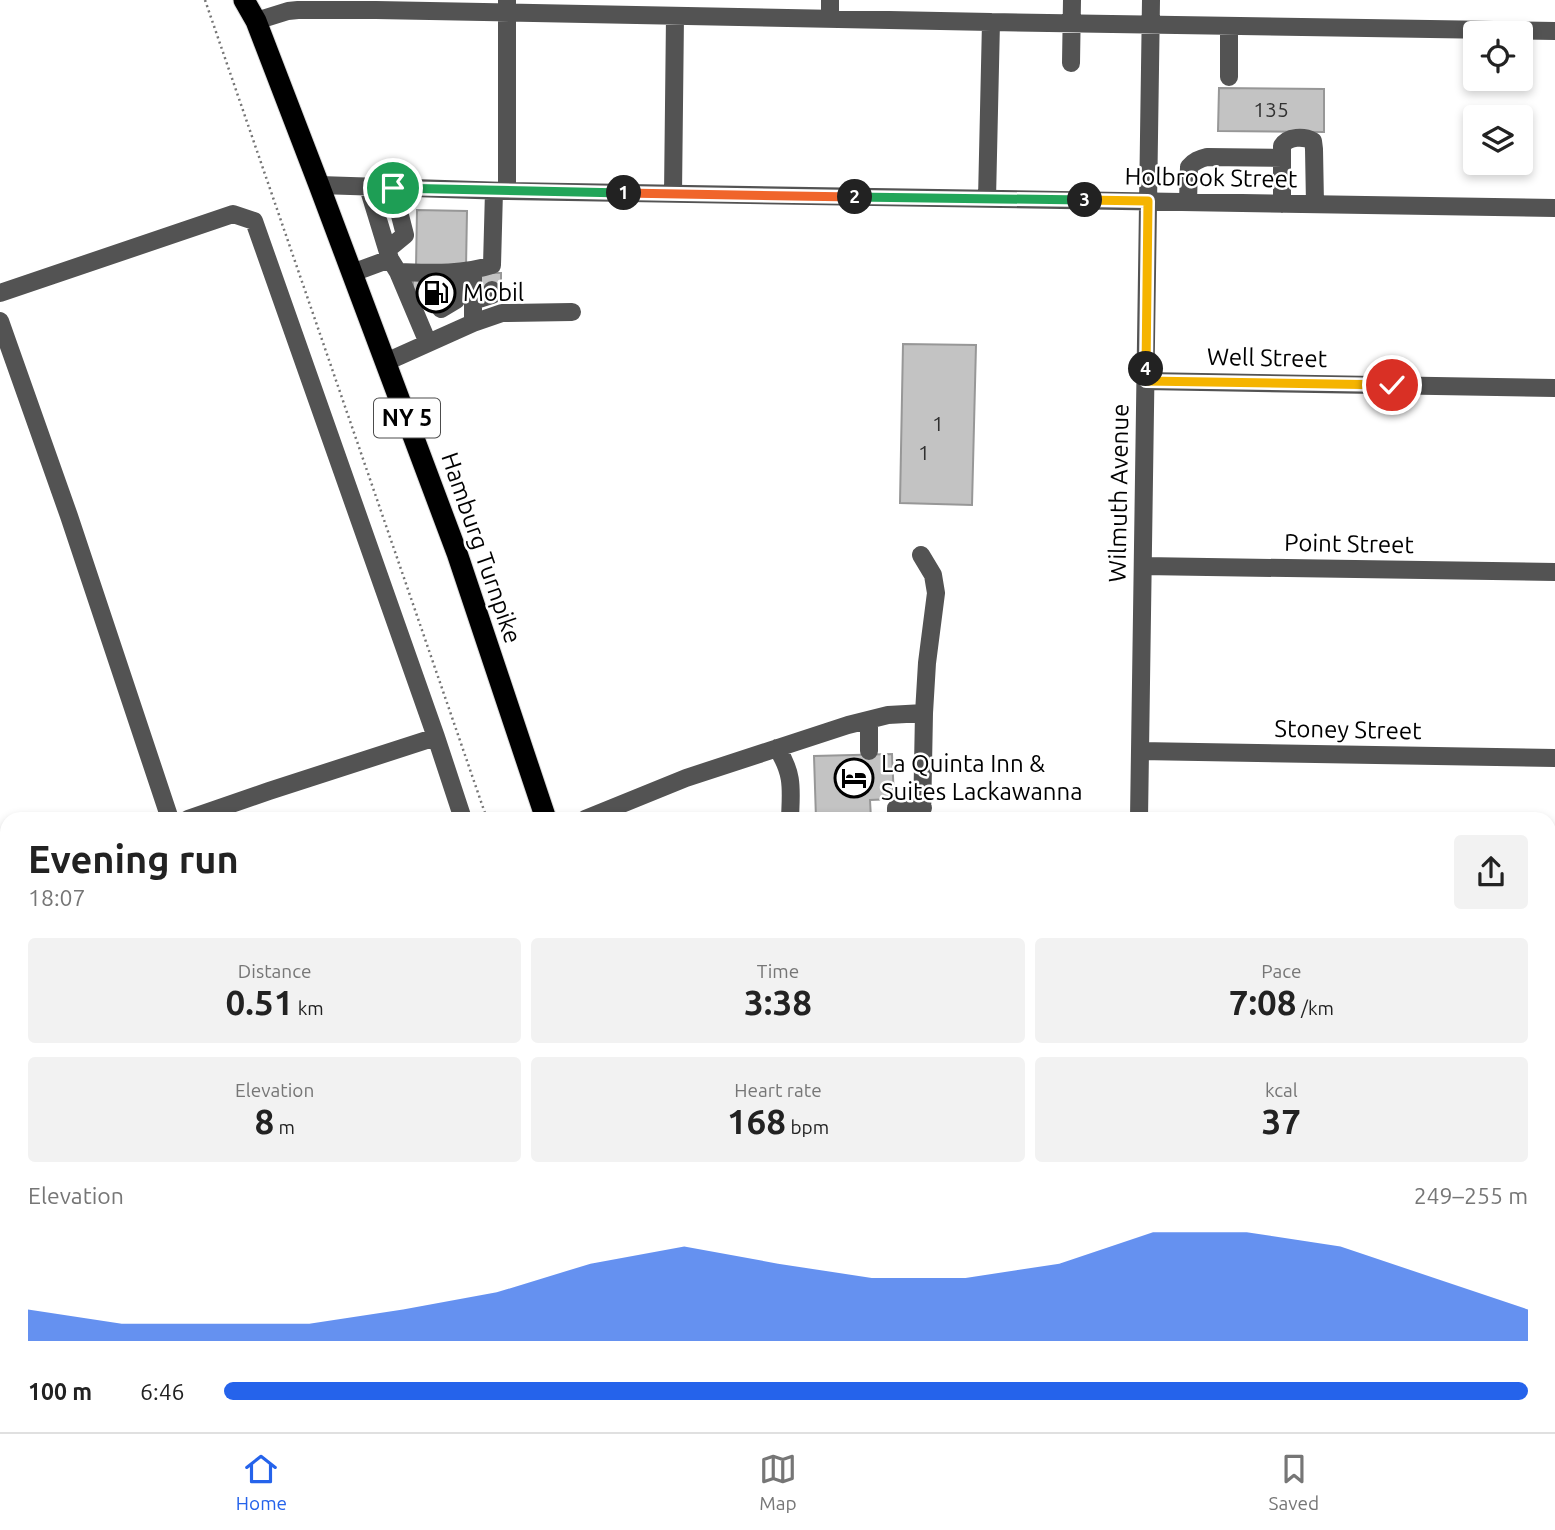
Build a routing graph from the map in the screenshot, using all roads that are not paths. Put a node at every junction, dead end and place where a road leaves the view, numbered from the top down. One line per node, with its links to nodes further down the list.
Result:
1 (244, 0): 7 (highway, NY 5)
2 (830, 0): 9 (street)
3 (1072, 0): 11 (street)
4 (1151, 0): 12 (street, Wilmuth Avenue)
5 (325, 5): 6 (street); 7 (street)
6 (507, 6): 8 (street); 21 (street)
7 (255, 10): 18 (highway, Hamburg Turnpike / NY 5)
8 (675, 16): 9 (street); 22 (street)
9 (830, 19): 10 (street)
10 (991, 22): 11 (street); 23 (street)
11 (1072, 23): 12 (street); 15 (street)
12 (1151, 24): 13 (street); 24 (street, Wilmuth Avenue)
13 (1229, 26): 14 (street); 16 (street)
14 (1555, 31)
15 (1071, 63)
16 (1228, 77)
17 (1282, 158): 25 (street); 26 (street); 27 (street)
18 (319, 185): 19 (street, Holbrook Street); 31 (highway, Hamburg Turnpike / NY 5)
19 (368, 187): 20 (street, Holbrook Street); 29 (street)
20 (393, 188): 21 (street, Holbrook Street); 29 (street)
21 (501, 191): 22 (street, Holbrook Street); 32 (street)
22 (673, 194): 23 (street, Holbrook Street)
23 (988, 199): 24 (street, Holbrook Street)
24 (1148, 201): 25 (street, Holbrook Street); 42 (street, Wilmuth Avenue)
25 (1188, 202): 26 (street, Holbrook Street)
26 (1282, 204): 27 (street, Holbrook Street)
27 (1315, 204): 28 (street, Holbrook Street)
28 (1555, 208)
29 (392, 260): 31 (street); 33 (street); 40 (street)
30 (464, 271): 32 (street); 33 (street); 33 (street); 35 (street)
31 (352, 272): 41 (highway, Hamburg Turnpike / NY 5)
32 (492, 276): 35 (street)
33 (435, 290): 39 (street)
34 (0, 293): 49 (street)
35 (472, 301): 38 (street)
36 (572, 312): 38 (street)
37 (0, 321): 54 (street)
38 (473, 323): 39 (street)
39 (448, 334): 40 (street)
40 (428, 343): 41 (street)
41 (386, 362): 57 (highway, Hamburg Turnpike / NY 5)
42 (1146, 381): 43 (street, Well Street); 45 (street, Wilmuth Avenue)
43 (1555, 388)
44 (921, 555): 47 (street)
45 (1143, 566): 46 (street, Point Street); 52 (street, Wilmuth Avenue)
46 (1555, 572)
47 (924, 713): 48 (street); 62 (street)
48 (869, 720): 50 (street); 51 (street)
49 (436, 737): 55 (street); 56 (street)
50 (778, 748): 58 (street); 59 (street)
51 (869, 751)
52 (1140, 751): 53 (street, Stoney Street); 63 (street, Wilmuth Avenue)
53 (1555, 758)
54 (168, 812)
55 (208, 812)
56 (461, 812)
57 (544, 812)
58 (602, 812)
59 (790, 812)
60 (896, 812): 61 (street)
61 (918, 812)
62 (923, 812)
63 (1139, 812)

